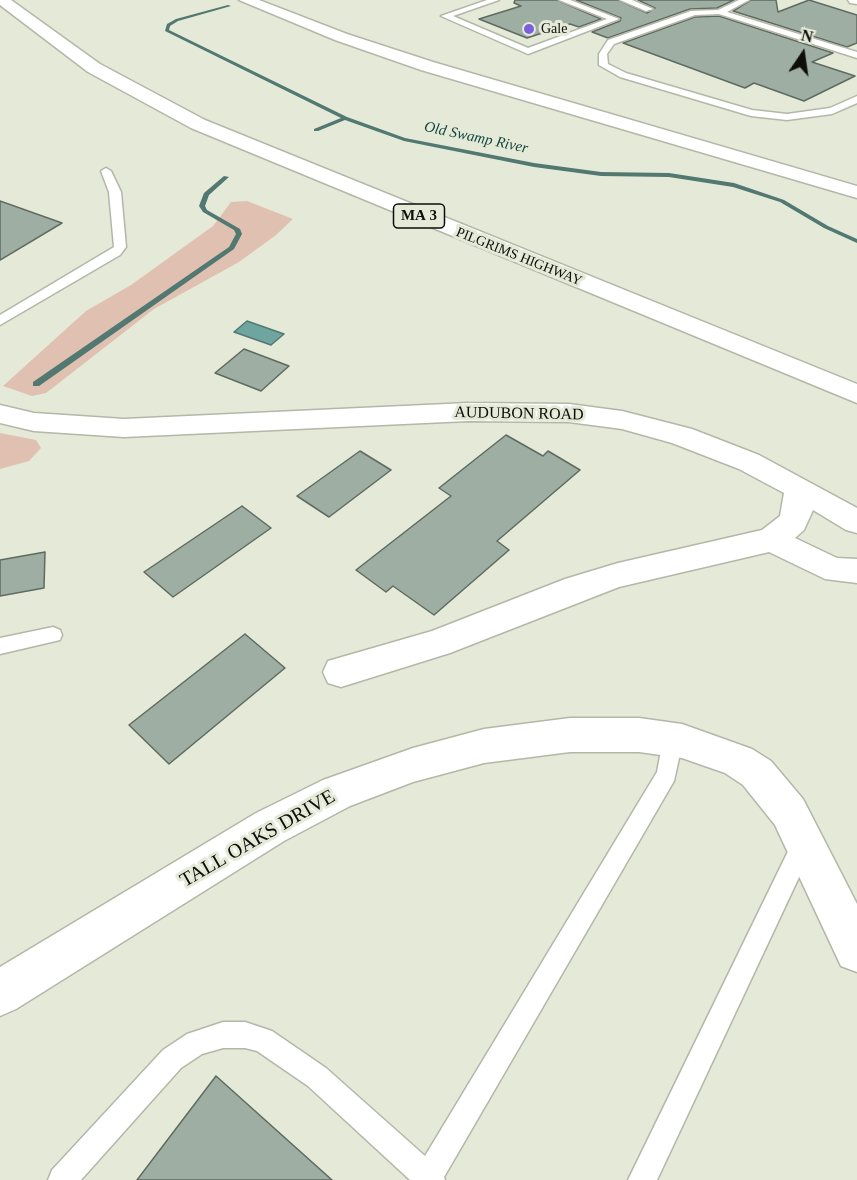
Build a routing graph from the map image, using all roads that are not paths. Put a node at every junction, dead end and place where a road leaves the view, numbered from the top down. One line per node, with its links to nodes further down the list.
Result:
1 (2, 0): 14 (main road, PILGRIMS HIGHWAY / MA 3)
2 (246, 0): 12 (main road)
3 (495, 0): 4 (lane)
4 (563, 0)
5 (624, 0): 7 (lane)
6 (745, 0): 8 (lane)
7 (649, 9)
8 (720, 12): 9 (lane); 10 (lane)
9 (857, 56)
10 (857, 99)
11 (106, 171): 13 (lane)
12 (857, 192)
13 (0, 321)
14 (857, 394)
15 (0, 414): 16 (main road, AUDUBON ROAD)
16 (799, 488): 17 (main road, AUDUBON ROAD); 18 (main road)
17 (857, 522)
18 (772, 540): 19 (main road); 22 (main road)
19 (857, 571)
20 (53, 635): 21 (lane)
21 (0, 646)
22 (341, 672)
23 (673, 740): 24 (main road, TALL OAKS DRIVE); 26 (main road, TALL OAKS DRIVE); 27 (lane)
24 (805, 840): 25 (main road, TALL OAKS DRIVE); 29 (lane)
25 (857, 950)
26 (0, 993)
27 (430, 1179): 28 (lane)
28 (62, 1180)
29 (642, 1180)

